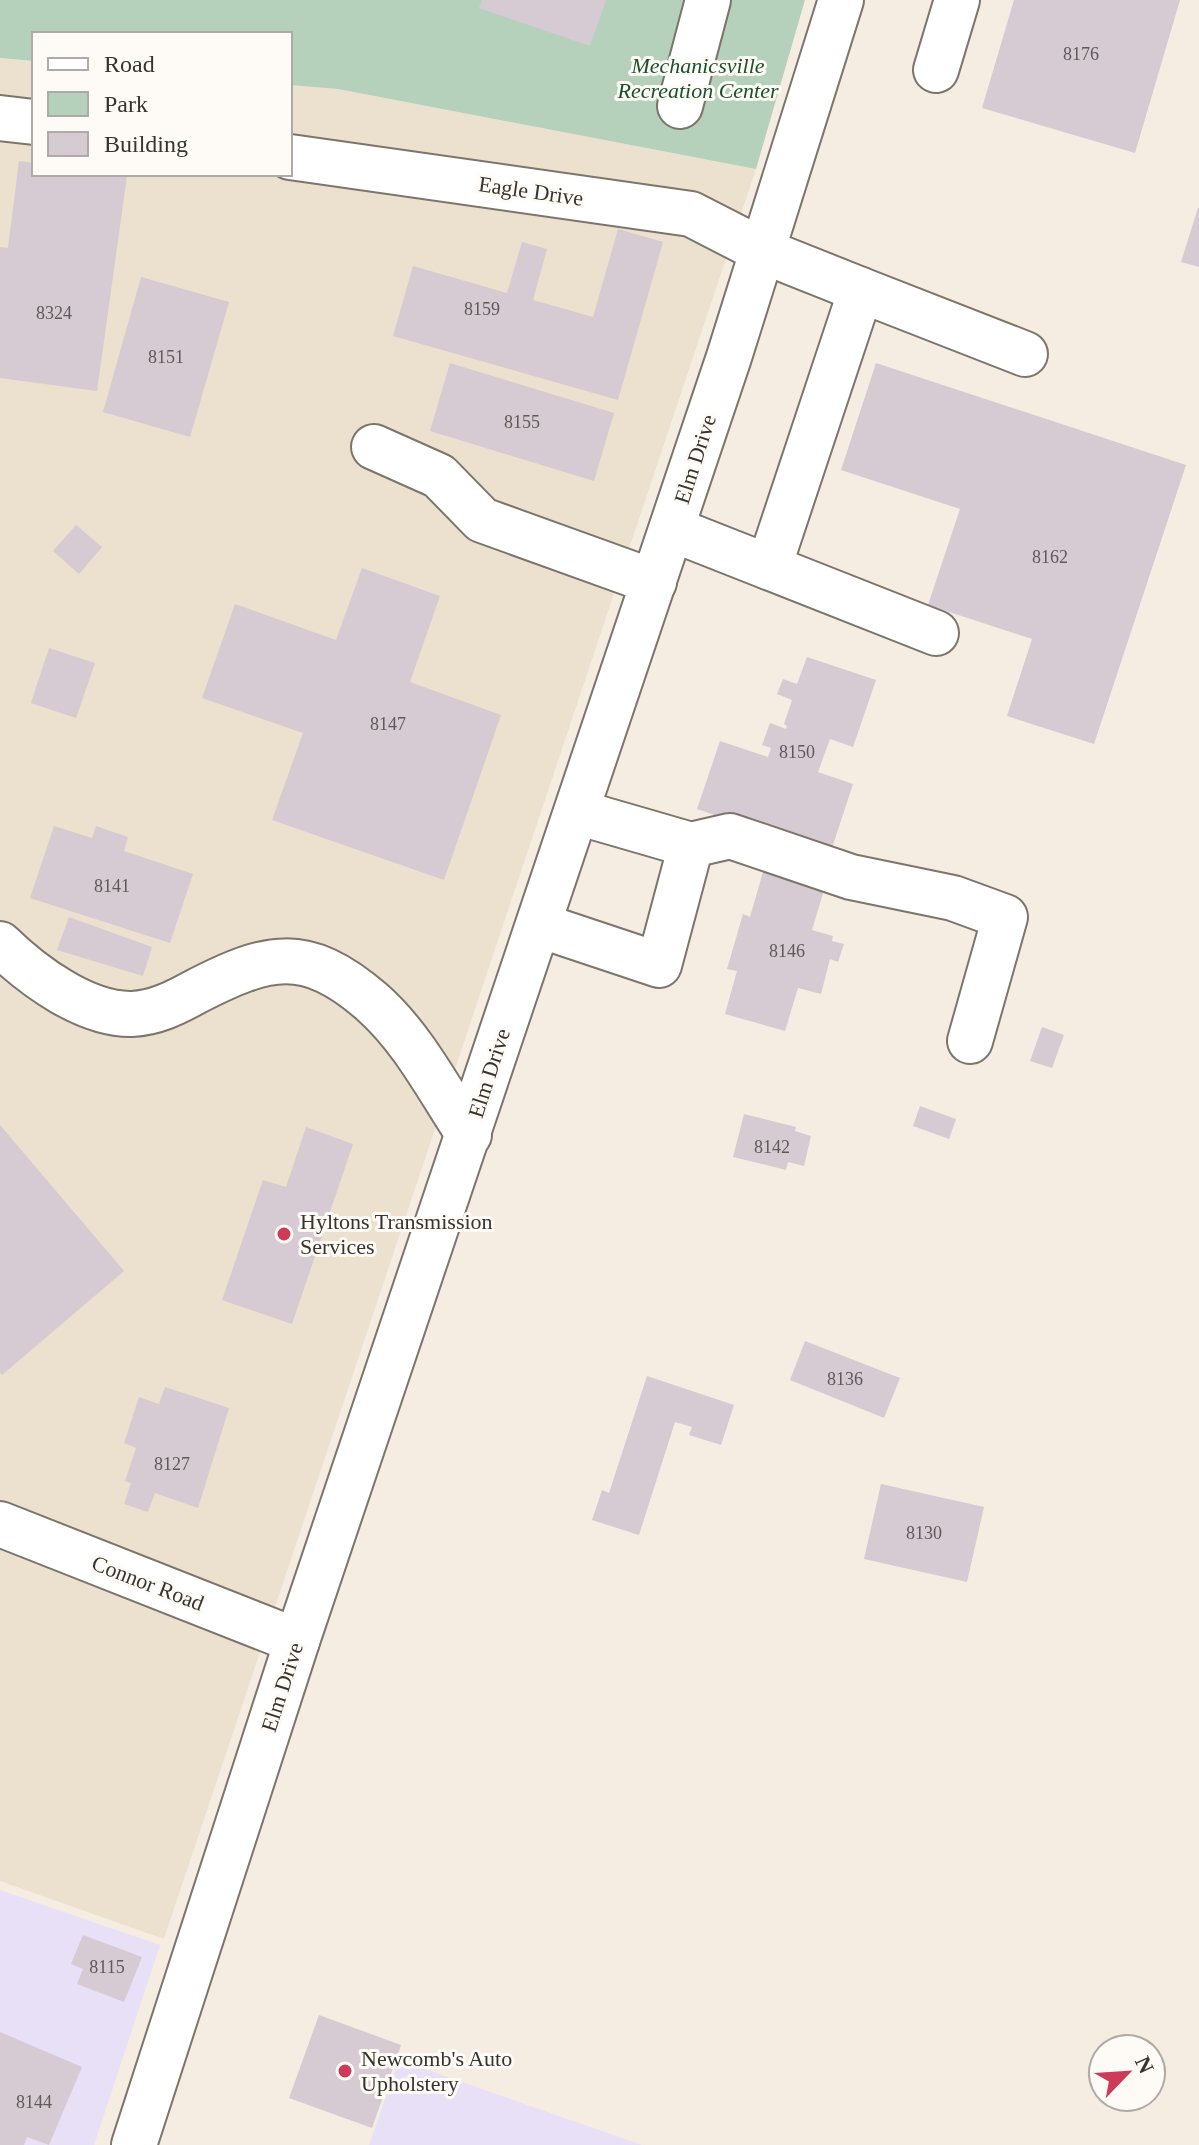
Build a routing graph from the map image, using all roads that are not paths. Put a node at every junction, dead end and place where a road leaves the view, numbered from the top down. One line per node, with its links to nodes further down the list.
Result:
1 (708, 0): 5 (street)
2 (841, 0): 9 (street, Elm Drive)
3 (957, 0): 4 (street)
4 (936, 70)
5 (680, 106)
6 (0, 118): 7 (street)
7 (32, 122)
8 (292, 157): 9 (street, Eagle Drive)
9 (763, 251): 10 (street, Eagle Drive); 13 (street, Elm Drive)
10 (861, 290): 11 (street, Eagle Drive); 14 (street)
11 (1025, 354)
12 (374, 447): 15 (street)
13 (672, 529): 14 (street); 15 (street, Elm Drive)
14 (769, 567): 16 (street)
15 (654, 582): 17 (street, Elm Drive)
16 (936, 633)
17 (577, 812): 18 (street); 19 (street, Elm Drive)
18 (691, 845): 19 (street); 21 (street)
19 (539, 925): 22 (street, Elm Drive)
20 (0, 944): 22 (street)
21 (970, 1041)
22 (469, 1135): 24 (street, Elm Drive)
23 (0, 1524): 24 (street, Connor Road)
24 (297, 1641): 25 (street, Elm Drive)
25 (134, 2145)

